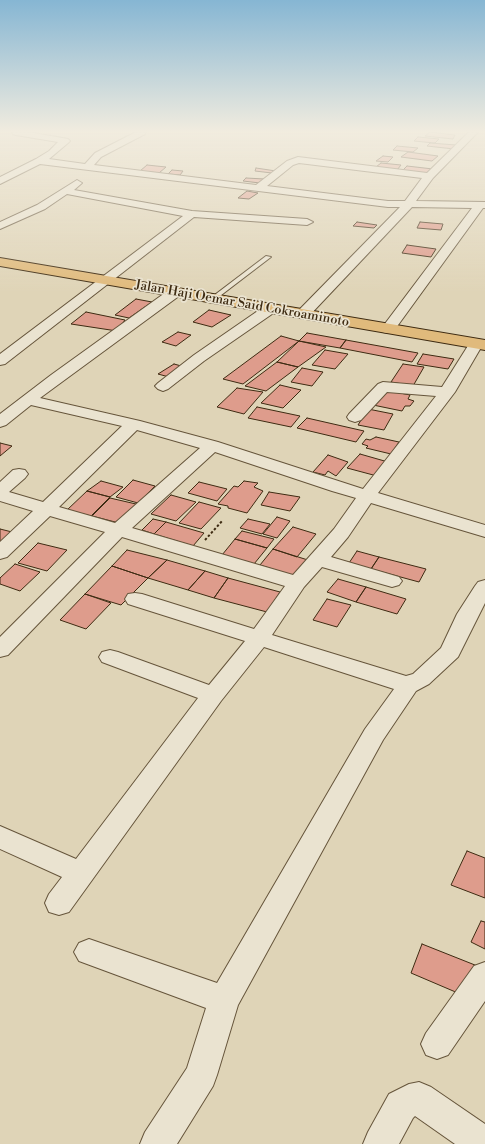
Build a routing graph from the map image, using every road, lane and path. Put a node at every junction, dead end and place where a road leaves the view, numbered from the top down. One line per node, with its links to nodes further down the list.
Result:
1 (75, 185): 6 (street)
2 (237, 185): 5 (street)
3 (261, 185): 5 (street)
4 (422, 185): 7 (street)
5 (258, 188): 7 (street)
6 (65, 191): 9 (street); 11 (street)
7 (408, 205): 8 (street); 18 (street)
8 (482, 205): 19 (street)
9 (192, 214): 10 (street); 14 (street)
10 (307, 222)
11 (0, 226)
12 (268, 256): 16 (lane)
13 (0, 262): 14 (highway, Jalan Haji Oemar Said Cokroaminoto)
14 (106, 280): 15 (highway, Jalan Haji Oemar Said Cokroaminoto); 21 (street)
15 (174, 293): 16 (highway, Jalan Haji Oemar Said Cokroaminoto); 24 (street)
16 (214, 298): 17 (highway, Jalan Haji Oemar Said Cokroaminoto)
17 (270, 309): 18 (highway, Jalan Haji Oemar Said Cokroaminoto); 22 (street)
18 (303, 314): 19 (highway, Jalan Haji Oemar Said Cokroaminoto)
19 (388, 329): 20 (highway, Jalan Haji Oemar Said Cokroaminoto)
20 (481, 345): 23 (street)
21 (0, 362)
22 (163, 386)
23 (447, 392): 25 (street); 32 (street)
24 (29, 400): 26 (street); 27 (street)
25 (355, 417)
26 (0, 422)
27 (134, 424): 28 (street); 33 (street)
28 (212, 446): 32 (street); 35 (street)
29 (19, 474): 30 (street)
30 (0, 491)
31 (0, 495): 33 (street)
32 (367, 496): 36 (street); 39 (street)
33 (47, 509): 35 (street); 37 (street)
34 (223, 520): 38 (path)
35 (117, 531): 38 (street); 45 (street)
36 (485, 531)
37 (0, 553)
38 (195, 553): 41 (street)
39 (318, 559): 40 (street); 41 (street)
40 (392, 581)
41 (297, 584): 44 (street)
42 (485, 586): 47 (street)
43 (135, 599): 44 (street)
44 (259, 638): 47 (street); 48 (street)
45 (0, 650)
46 (110, 657): 48 (street)
47 (408, 686): 54 (street)
48 (213, 695): 50 (street)
49 (0, 837): 50 (street)
50 (81, 873): 51 (street)
51 (59, 903)
52 (89, 952): 54 (street)
53 (485, 976): 55 (street)
54 (224, 1000): 56 (street)
55 (437, 1044)
56 (157, 1144)
57 (380, 1144): 58 (street)
58 (485, 1144)

